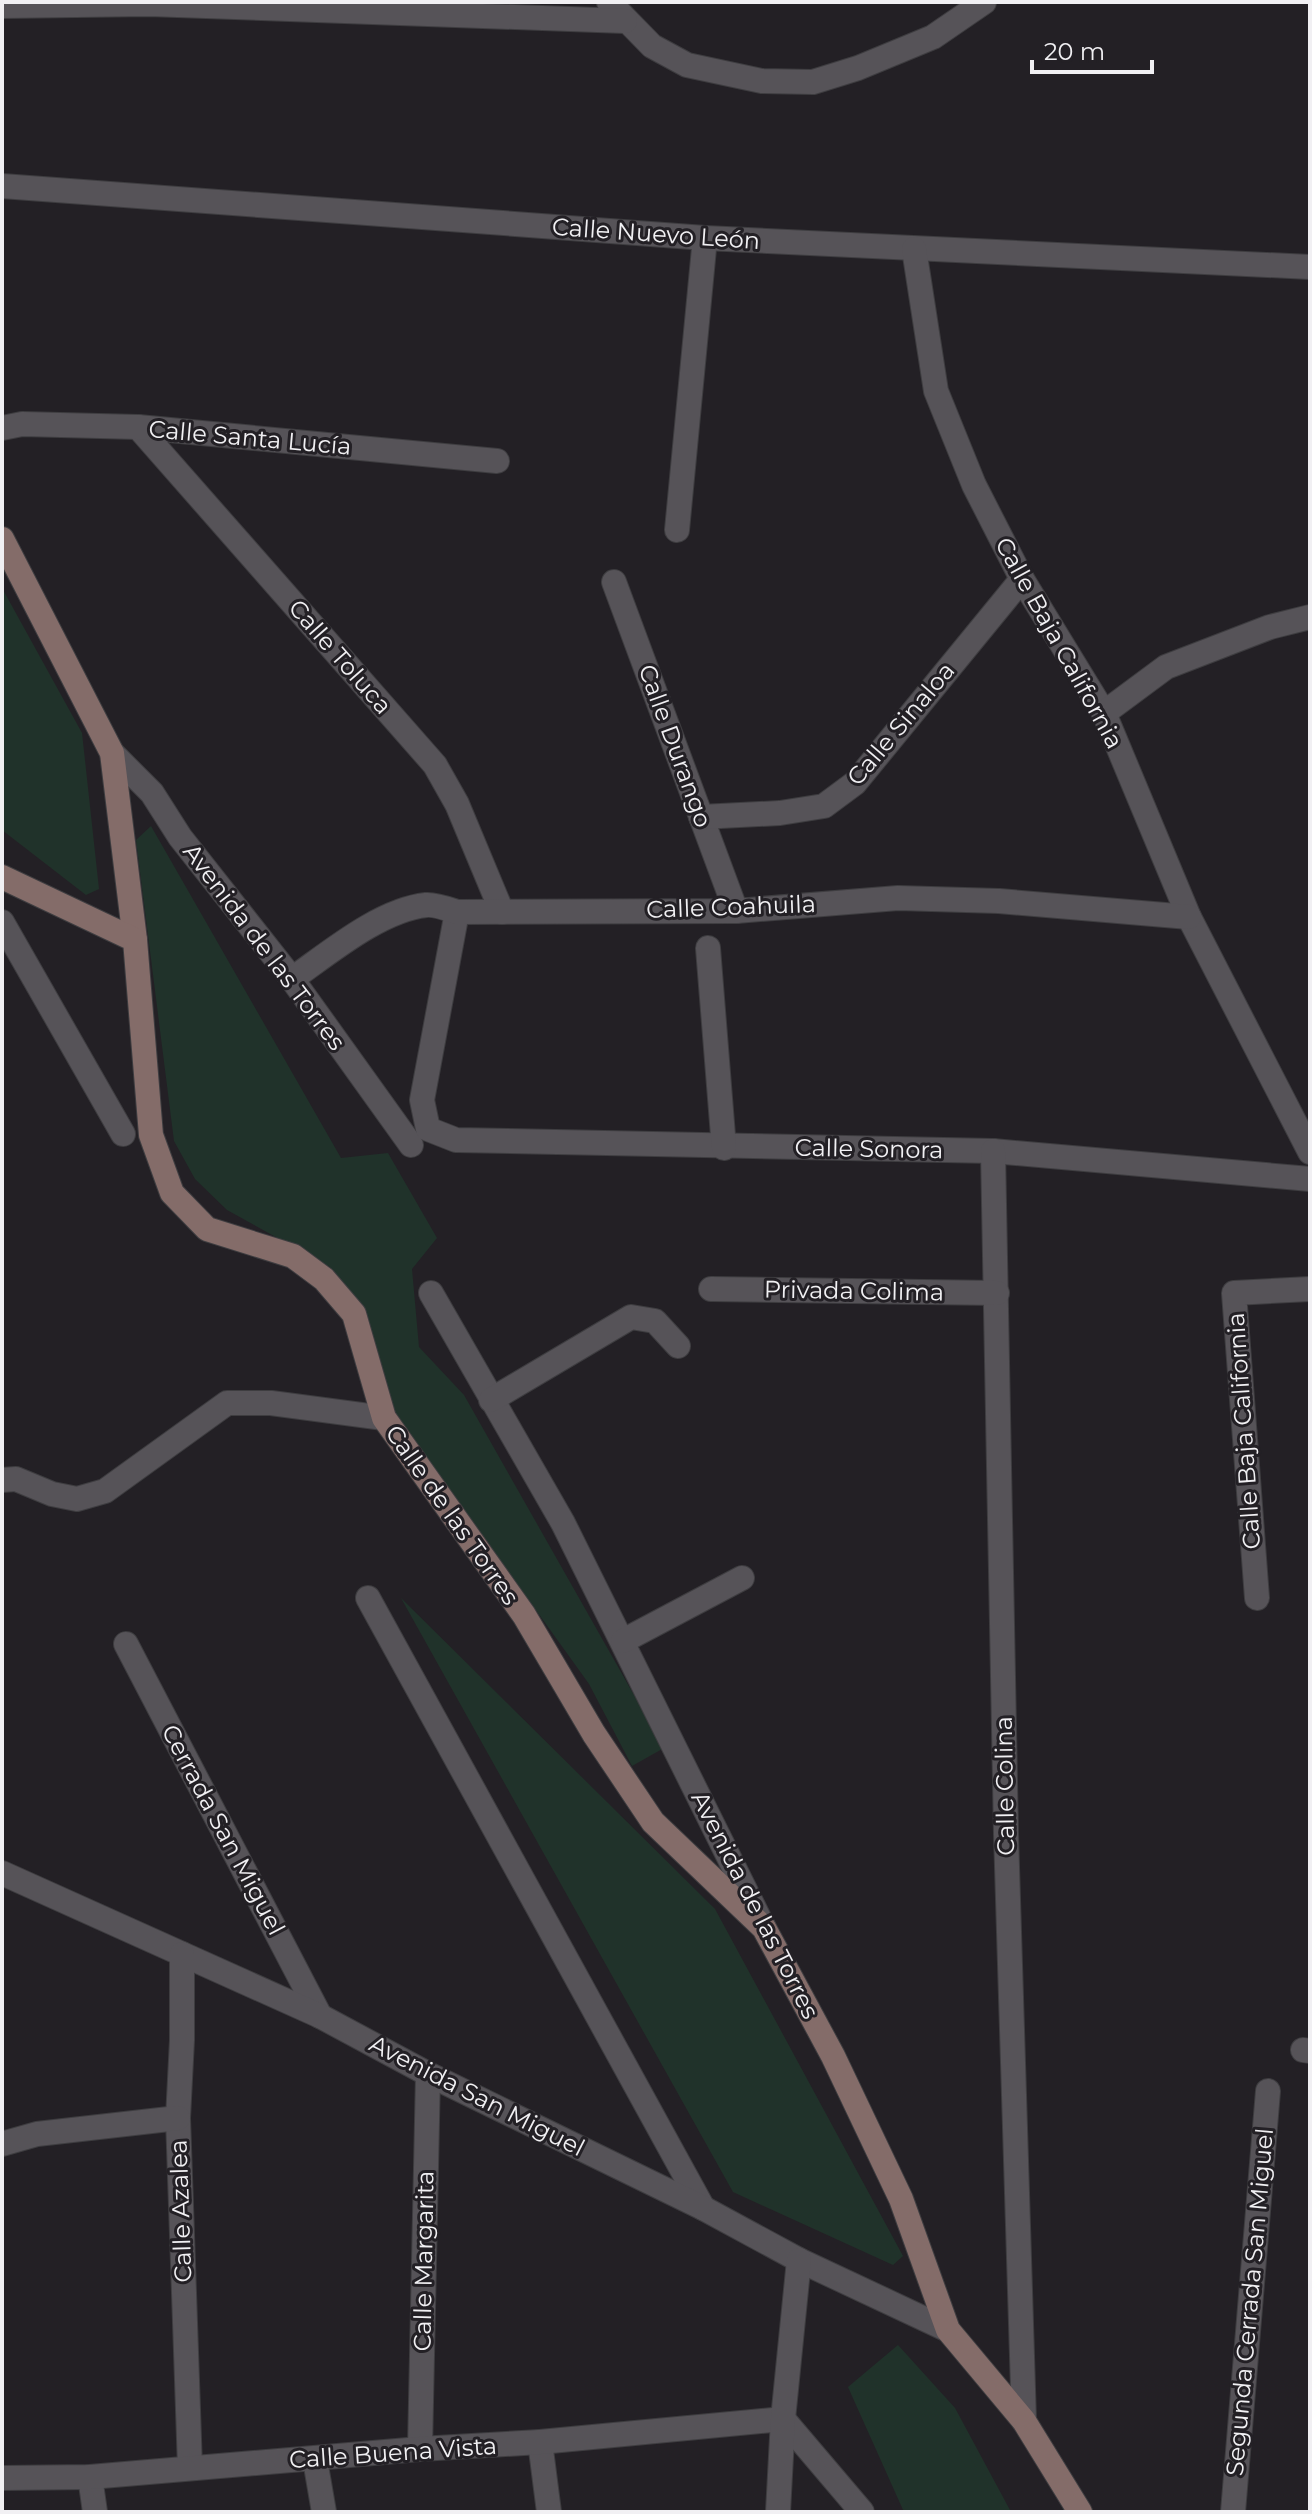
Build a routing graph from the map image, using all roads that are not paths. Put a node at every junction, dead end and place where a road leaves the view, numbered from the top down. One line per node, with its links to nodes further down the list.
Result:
1 (609, 2): 4 (street)
2 (984, 2): 4 (street)
3 (2, 6): 4 (street)
4 (625, 21)
5 (2, 186): 6 (street, Calle Nuevo León)
6 (705, 238): 7 (street, Calle Nuevo León); 12 (street)
7 (914, 249): 8 (street, Calle Nuevo León); 14 (street, Calle Baja California)
8 (1310, 267)
9 (138, 427): 10 (street, Calle Santa Lucía); 11 (street, Calle Santa Lucía); 23 (street, Calle Toluca)
10 (2, 428)
11 (497, 461)
12 (677, 530)
13 (2, 539): 18 (street, Avenida de las Torres)
14 (1022, 579): 17 (street, Calle Baja California); 19 (street, Calle Sinaloa)
15 (614, 582): 19 (street, Calle Durango)
16 (1310, 617): 17 (street)
17 (1104, 713): 24 (street, Calle Baja California)
18 (112, 753): 26 (street, Avenida de las Torres); 28 (street, Avenida de las Torres)
19 (701, 817): 21 (street, Calle Durango)
20 (2, 877): 26 (street)
21 (736, 911): 23 (street, Calle Coahuila); 24 (street, Calle Coahuila)
22 (457, 912): 23 (street, Calle Coahuila); 28 (street, Calle Coahuila); 30 (street)
23 (502, 912)
24 (1189, 917): 31 (street, Calle Baja California)
25 (2, 922): 29 (street)
26 (135, 940): 41 (street, Calle de las Torres)
27 (708, 948): 32 (street)
28 (292, 979): 30 (street, Avenida de las Torres)
29 (123, 1134)
30 (420, 1137): 32 (street, Calle Sonora)
31 (1308, 1143)
32 (724, 1148): 33 (street, Calle Sonora)
33 (993, 1151): 34 (street, Calle Sonora); 38 (street, Calle Colina)
34 (1310, 1179)
35 (711, 1289): 38 (street, Privada Colima)
36 (1310, 1289): 45 (street, Calle Baja California)
37 (431, 1293): 40 (street, Avenida de las Torres)
38 (997, 1293): 60 (street, Calle Colina)
39 (678, 1346): 40 (street)
40 (491, 1400): 46 (street, Avenida de las Torres)
41 (384, 1418): 42 (street); 49 (street, Calle de las Torres)
42 (2, 1480)
43 (742, 1578): 46 (street)
44 (368, 1598): 56 (street)
45 (1257, 1598)
46 (623, 1641): 49 (street, Avenida de las Torres)
47 (126, 1644): 51 (street, Cerrada San Miguel)
48 (2, 1873): 50 (street, Avenida San Miguel)
49 (764, 1928): 58 (street, Avenida de las Torres)
50 (182, 1954): 51 (street, Avenida San Miguel); 54 (street, Calle Azalea)
51 (320, 2016): 52 (street, Avenida San Miguel)
52 (428, 2074): 56 (street, Avenida San Miguel); 62 (street, Calle Margarita)
53 (1268, 2091): 73 (street, Segunda Cerrada San Miguel)
54 (178, 2118): 55 (street); 64 (street, Calle Azalea)
55 (2, 2144)
56 (703, 2208): 57 (street, Avenida San Miguel)
57 (799, 2260): 58 (street, Avenida San Miguel); 59 (street)
58 (948, 2330): 60 (street, Avenida de las Torres)
59 (783, 2419): 61 (street, Calle Buena Vista); 70 (street); 71 (street)
60 (1024, 2421): 72 (street, Avenida de las Torres)
61 (540, 2442): 62 (street, Calle Buena Vista); 69 (street)
62 (420, 2449): 63 (street, Calle Buena Vista)
63 (315, 2460): 64 (street, Calle Buena Vista); 68 (street)
64 (190, 2468): 65 (street, Calle Buena Vista)
65 (90, 2477): 66 (street, Calle Buena Vista); 67 (street)
66 (2, 2478)
67 (95, 2512)
68 (324, 2512)
69 (549, 2512)
70 (778, 2512)
71 (862, 2512)
72 (1080, 2512)
73 (1233, 2512)

